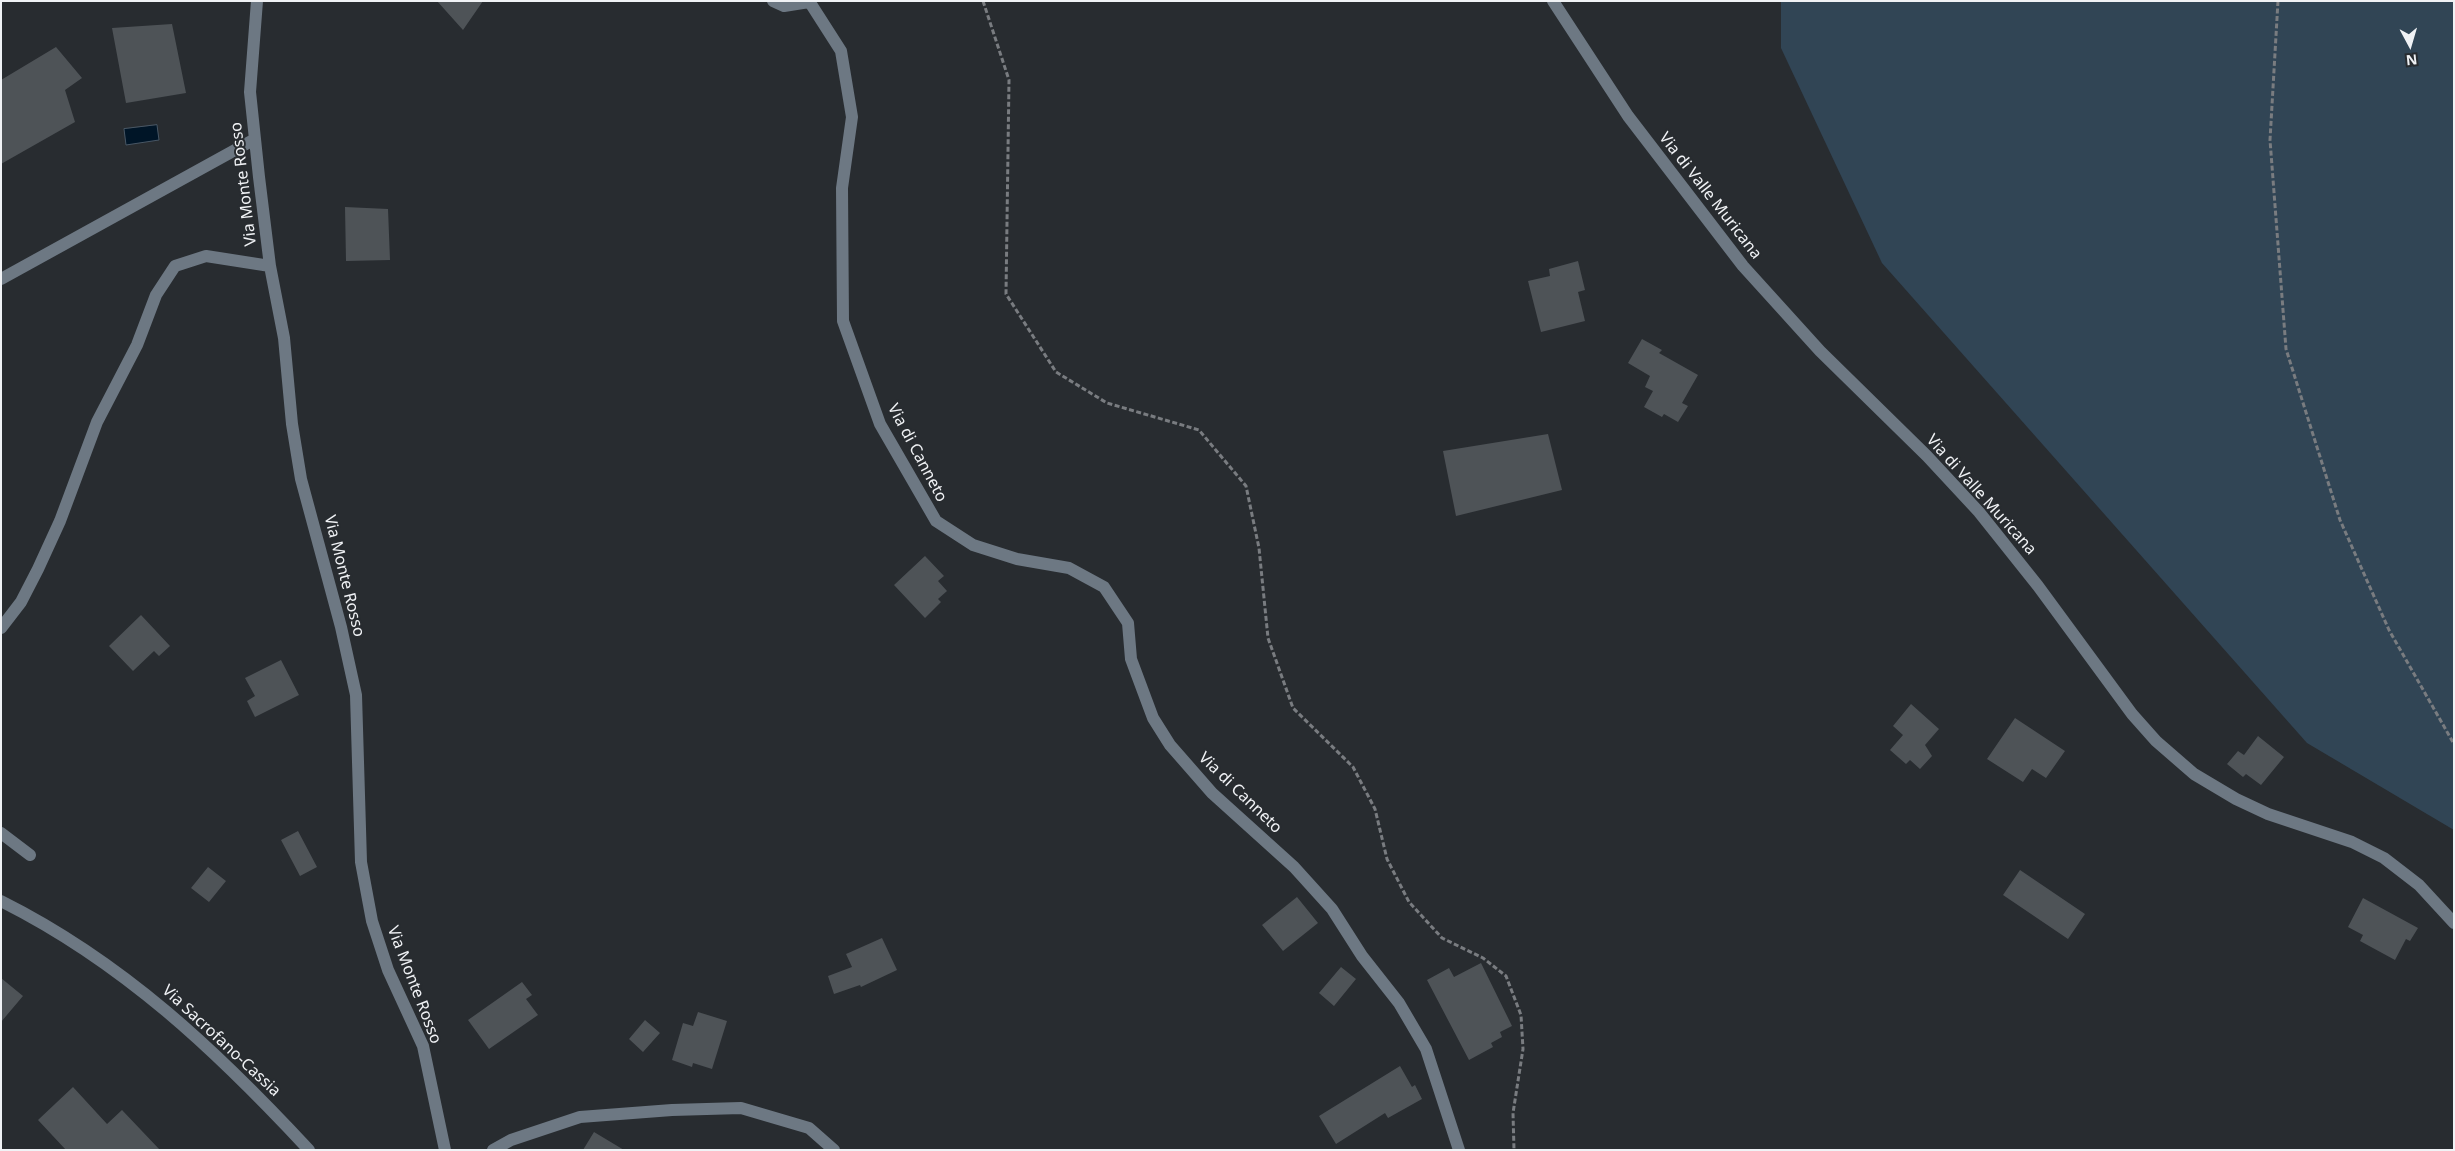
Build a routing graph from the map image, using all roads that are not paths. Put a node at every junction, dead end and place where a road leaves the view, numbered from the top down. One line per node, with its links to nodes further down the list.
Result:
1 (257, 1): 5 (street, Via Monte Rosso)
2 (773, 1): 3 (street)
3 (809, 1): 17 (street, Via di Canneto)
4 (1553, 1): 12 (street, Via di Valle Muricana)
5 (254, 139): 6 (street, Via Monte Rosso); 7 (street)
6 (270, 266): 8 (street); 14 (street, Via Monte Rosso)
7 (1, 279)
8 (1, 628)
9 (1, 833): 10 (street)
10 (30, 855)
11 (1, 901): 13 (street, Via Sacrofano-Cassia)
12 (2454, 923)
13 (309, 1150)
14 (444, 1150)
15 (493, 1150): 16 (street)
16 (834, 1150)
17 (1458, 1150)

